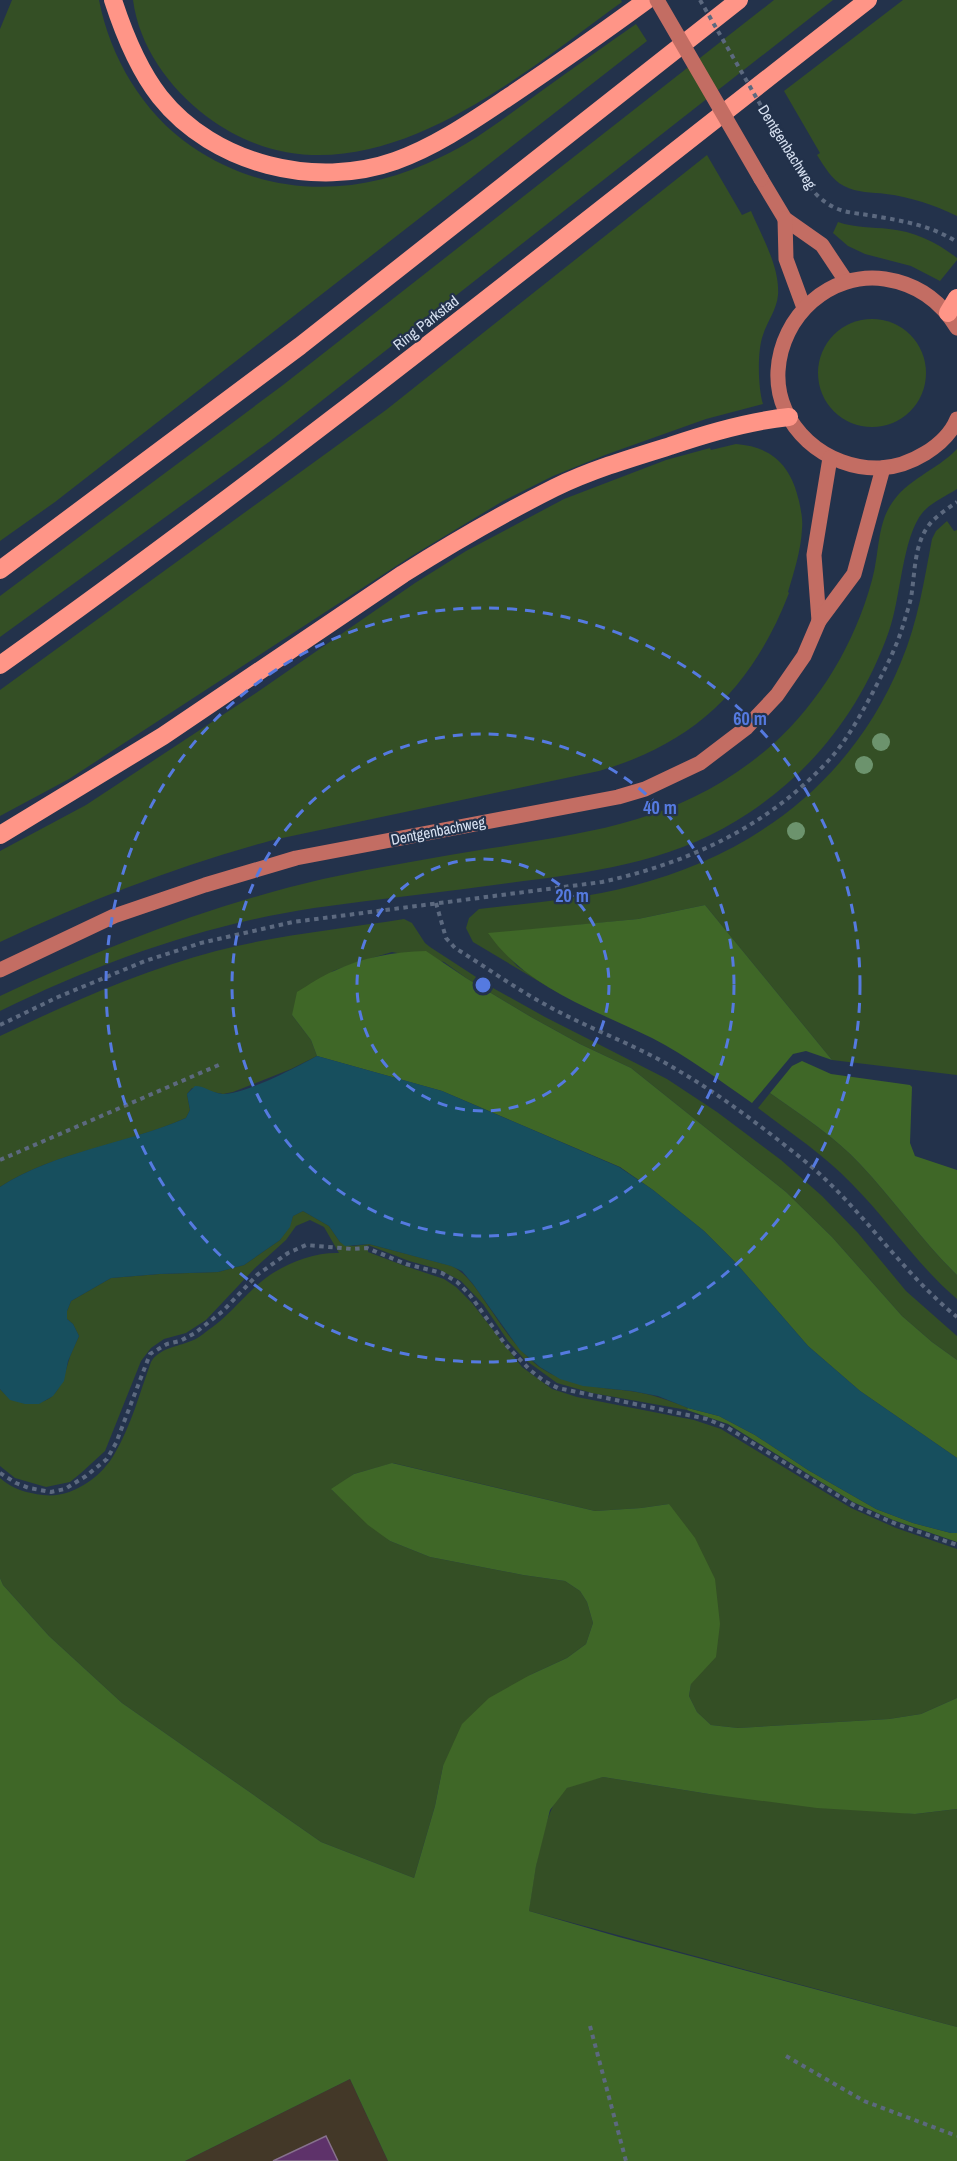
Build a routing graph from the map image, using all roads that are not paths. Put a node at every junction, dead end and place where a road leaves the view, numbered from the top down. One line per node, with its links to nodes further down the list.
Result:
1 (113, 0): 2 (highway)
2 (647, 0)
3 (657, 0): 6 (street, bridge)
4 (739, 0): 14 (highway)
5 (868, 0): 16 (highway, Ring Parkstad)
6 (785, 219): 7 (street); 8 (street)
7 (846, 281): 8 (street); 9 (street)
8 (804, 308): 10 (street)
9 (954, 313)
10 (789, 417): 12 (street); 17 (highway)
11 (957, 419): 13 (street)
12 (830, 458): 13 (street); 15 (street, Dentgenbachweg)
13 (883, 468): 15 (street, Dentgenbachweg)
14 (0, 570)
15 (819, 621): 18 (street, Dentgenbachweg)
16 (0, 665)
17 (0, 835)
18 (0, 970)

